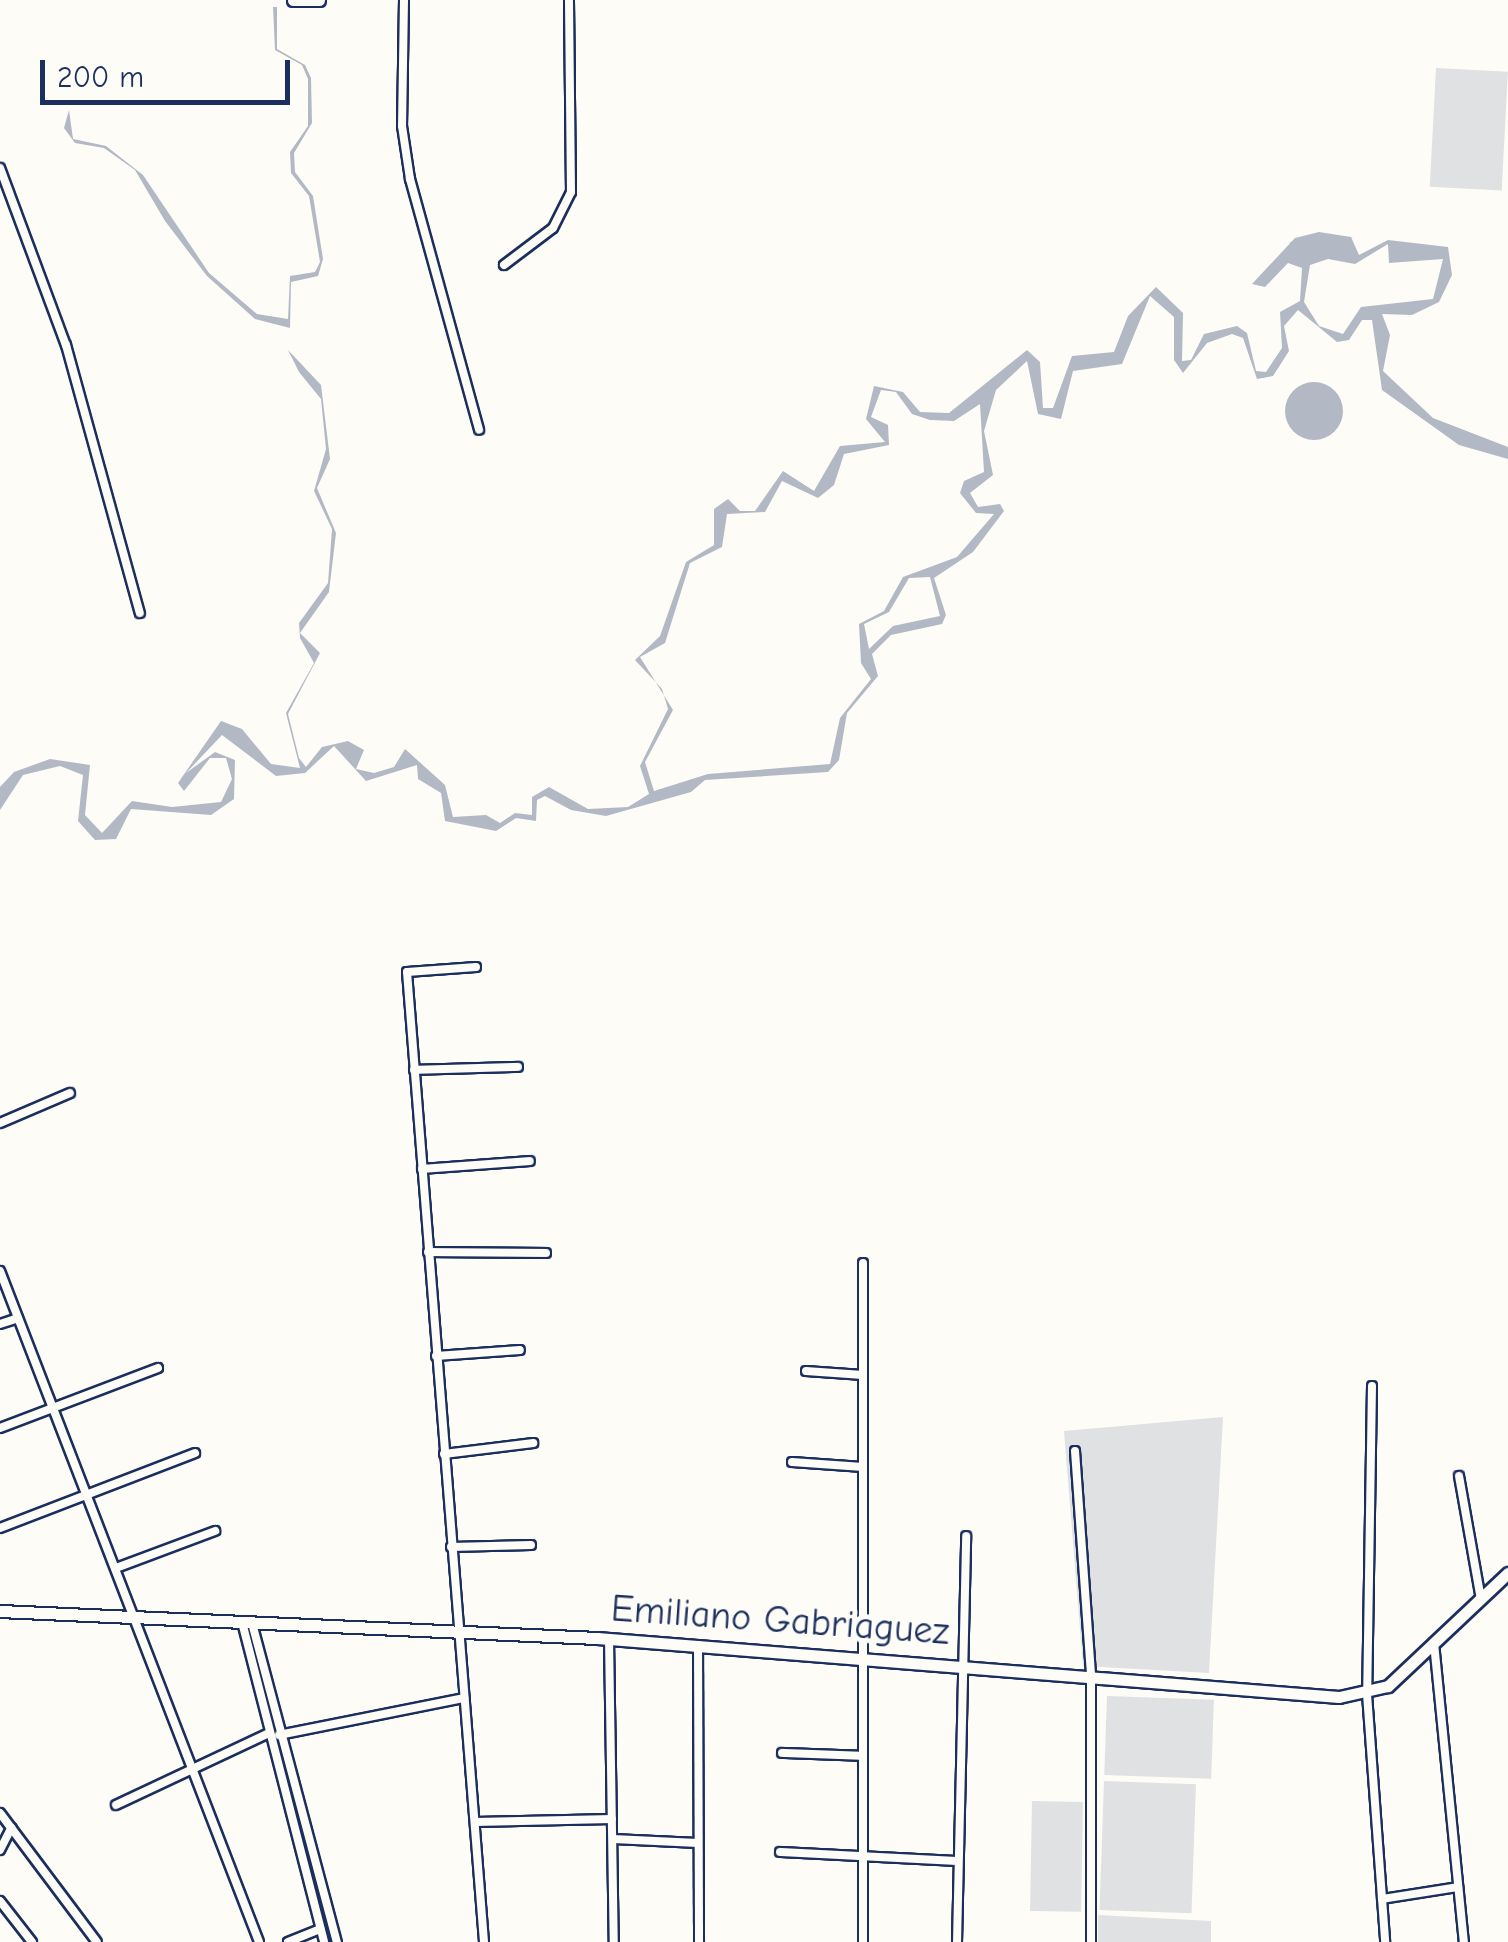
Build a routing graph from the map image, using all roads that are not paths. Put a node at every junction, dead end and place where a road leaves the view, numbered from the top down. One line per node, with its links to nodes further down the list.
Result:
1 (293, 0): 2 (main road)
2 (318, 0)
3 (404, 0): 7 (street)
4 (569, 0): 6 (street)
5 (0, 168): 8 (street)
6 (504, 265)
7 (479, 430)
8 (140, 612)
9 (476, 967): 11 (street)
10 (518, 1067): 11 (street)
11 (414, 1070): 15 (street)
12 (70, 1093): 13 (street)
13 (0, 1124)
14 (530, 1160): 15 (street)
15 (422, 1169): 16 (street)
16 (428, 1252): 17 (street); 23 (street)
17 (546, 1253)
18 (863, 1263): 26 (street)
19 (0, 1271): 20 (street)
20 (18, 1318): 21 (street); 28 (street)
21 (0, 1324)
22 (520, 1350): 23 (street)
23 (436, 1356): 33 (street)
24 (158, 1368): 28 (street)
25 (806, 1371): 26 (street)
26 (863, 1375): 35 (street)
27 (1372, 1386): 56 (street)
28 (52, 1406): 29 (street); 37 (street)
29 (0, 1428)
30 (533, 1443): 33 (street)
31 (1075, 1451): 55 (street)
32 (195, 1453): 37 (street)
33 (444, 1454): 42 (street)
34 (792, 1462): 35 (street)
35 (863, 1467): 53 (street)
36 (1459, 1476): 45 (street)
37 (87, 1494): 38 (street); 43 (street)
38 (0, 1528)
39 (215, 1531): 43 (street)
40 (966, 1536): 54 (street)
41 (531, 1545): 42 (street)
42 (451, 1547): 49 (street)
43 (116, 1568): 47 (street)
44 (1508, 1573): 45 (main road)
45 (1481, 1599): 51 (main road)
46 (0, 1612): 47 (main road, Emiliano Gabriaguez)
47 (136, 1618): 48 (main road, Emiliano Gabriaguez); 62 (street)
48 (247, 1623): 49 (main road, Emiliano Gabriaguez); 58 (street); 59 (street)
49 (458, 1632): 50 (main road, Emiliano Gabriaguez); 57 (street)
50 (609, 1639): 52 (main road, Emiliano Gabriaguez); 65 (street)
51 (1434, 1643): 56 (main road); 74 (street)
52 (698, 1645): 53 (main road, Emiliano Gabriaguez); 69 (street)
53 (864, 1658): 54 (main road, Emiliano Gabriaguez); 61 (street)
54 (960, 1665): 55 (main road, Emiliano Gabriaguez); 73 (street)
55 (1091, 1676): 56 (main road, Emiliano Gabriaguez); 90 (street)
56 (1367, 1694): 75 (street)
57 (464, 1698): 58 (street); 66 (street)
58 (278, 1732): 59 (street); 77 (street)
59 (268, 1734): 62 (street); 78 (street)
60 (782, 1753): 61 (street)
61 (863, 1756): 72 (street)
62 (192, 1769): 63 (street); 81 (street)
63 (116, 1805)
64 (0, 1813): 67 (street)
65 (612, 1820): 66 (street); 68 (street)
66 (474, 1822): 85 (street)
67 (11, 1828): 70 (street); 80 (street)
68 (613, 1838): 69 (street); 86 (street)
69 (698, 1843): 87 (street)
70 (0, 1850)
71 (780, 1852): 72 (street)
72 (863, 1855): 73 (street); 88 (street)
73 (958, 1860): 89 (street)
74 (1458, 1888): 75 (street); 92 (street)
75 (1382, 1899): 91 (street)
76 (0, 1901): 79 (street)
77 (332, 1926): 78 (street); 84 (street)
78 (321, 1929): 82 (street); 83 (street)
79 (32, 1942)
80 (98, 1942)
81 (259, 1942)
82 (288, 1942)
83 (324, 1942)
84 (337, 1942)
85 (484, 1942)
86 (614, 1942)
87 (699, 1942)
88 (862, 1942)
89 (957, 1942)
90 (1090, 1942)
91 (1385, 1942)
92 (1464, 1942)

